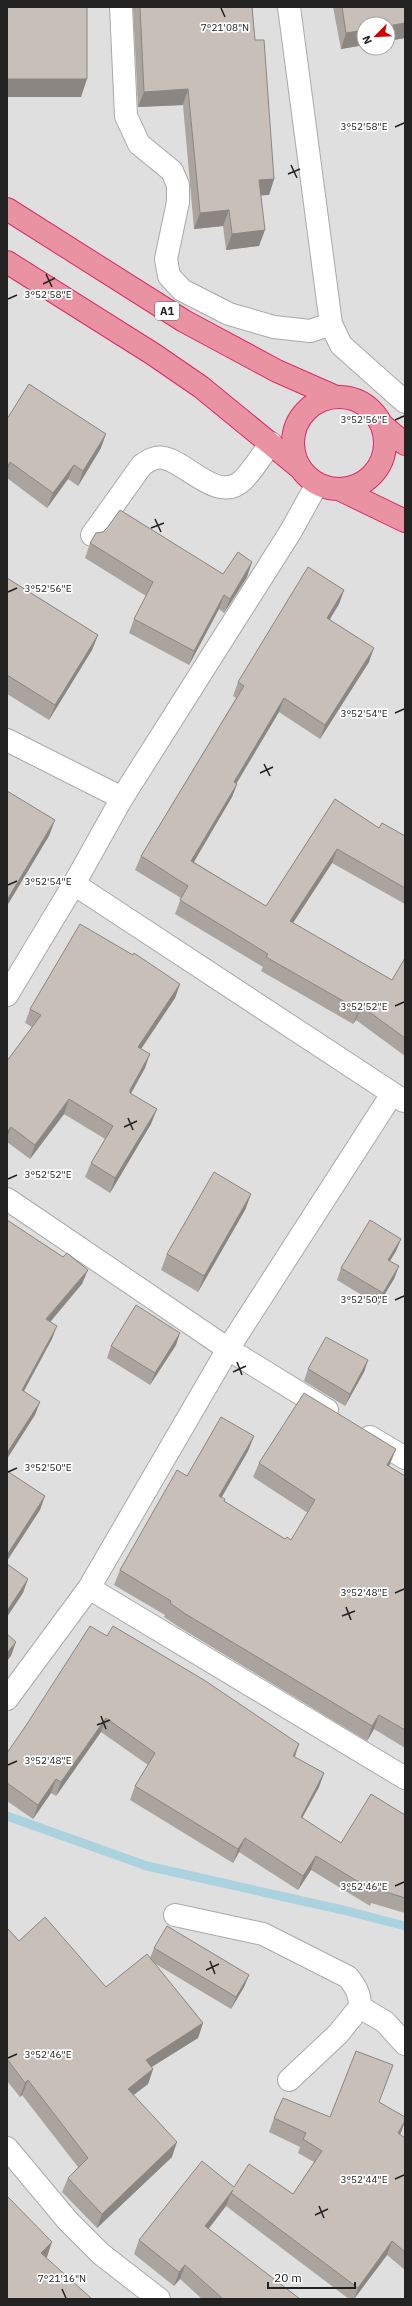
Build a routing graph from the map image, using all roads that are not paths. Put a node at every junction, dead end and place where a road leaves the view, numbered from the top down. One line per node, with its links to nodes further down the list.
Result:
1 (121, 7): 5 (street)
2 (289, 7): 5 (street)
3 (7, 209): 6 (highway, A1)
4 (7, 262): 9 (highway)
5 (331, 324): 7 (street)
6 (336, 397): 8 (highway); 11 (highway)
7 (405, 402)
8 (381, 424): 10 (highway); 13 (highway)
9 (271, 444): 11 (highway); 15 (street)
10 (405, 444)
11 (300, 468): 12 (highway)
12 (317, 484): 13 (highway); 17 (street)
13 (341, 490): 14 (highway)
14 (405, 521)
15 (92, 535)
16 (7, 740): 17 (street)
17 (122, 798): 18 (street)
18 (74, 884): 19 (street); 20 (street)
19 (7, 995)
20 (398, 1098): 22 (street)
21 (7, 1199): 22 (street)
22 (228, 1349): 23 (street); 24 (street)
23 (405, 1458)
24 (88, 1588): 25 (street); 26 (street)
25 (7, 1699)
26 (405, 1778)
27 (175, 1915): 28 (street)
28 (360, 2007): 29 (street); 30 (street)
29 (405, 2044)
30 (289, 2080)
31 (7, 2148): 32 (street)
32 (159, 2299)

